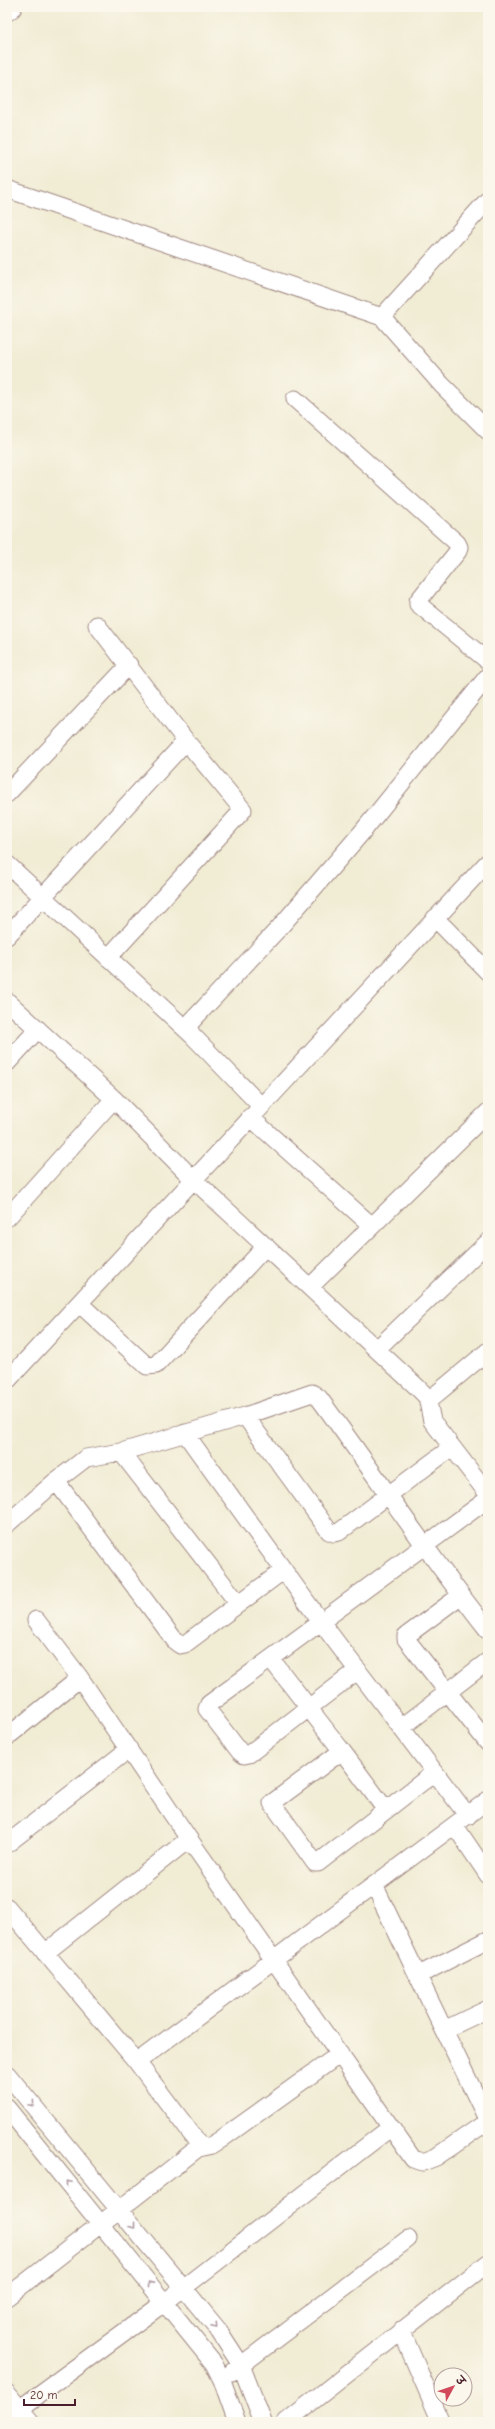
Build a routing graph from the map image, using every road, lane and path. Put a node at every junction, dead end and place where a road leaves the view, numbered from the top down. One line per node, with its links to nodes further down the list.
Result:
1 (11, 7): 2 (street)
2 (7, 10)
3 (7, 189): 5 (street)
4 (488, 200): 5 (street)
5 (382, 317): 7 (street)
6 (295, 399): 9 (street)
7 (488, 431)
8 (97, 625): 10 (street)
9 (488, 661)
10 (129, 666): 12 (street); 13 (street)
11 (488, 676): 23 (street)
12 (186, 741): 16 (street); 19 (street)
13 (7, 794)
14 (488, 862): 17 (street)
15 (7, 864): 16 (street)
16 (43, 897): 18 (street); 19 (street)
17 (435, 918): 20 (street); 26 (street)
18 (7, 936)
19 (108, 958): 23 (street)
20 (488, 972)
21 (7, 1001): 22 (street)
22 (38, 1029): 24 (street); 25 (street)
23 (192, 1035): 26 (street)
24 (7, 1063)
25 (114, 1099): 28 (street); 29 (street)
26 (256, 1111): 28 (street); 30 (street)
27 (488, 1112): 30 (street)
28 (193, 1179): 32 (street); 34 (street)
29 (7, 1218)
30 (372, 1226): 33 (street)
31 (488, 1242): 35 (street)
32 (266, 1246): 33 (street); 34 (street)
33 (310, 1287): 35 (street)
34 (80, 1304): 37 (street)
35 (376, 1349): 38 (street)
36 (488, 1351): 38 (street)
37 (7, 1381)
38 (428, 1403): 41 (street)
39 (245, 1416): 40 (street); 45 (street); 45 (street)
40 (185, 1433): 42 (street); 49 (street)
41 (451, 1448): 44 (street); 45 (street)
42 (121, 1452): 43 (street); 51 (street)
43 (56, 1481): 47 (street); 51 (street)
44 (485, 1484)
45 (389, 1494): 48 (street)
46 (488, 1499): 48 (street)
47 (7, 1524)
48 (423, 1547): 50 (street); 53 (street)
49 (284, 1570): 51 (street); 53 (street)
50 (460, 1596): 54 (street); 59 (street)
51 (238, 1603)
52 (36, 1620): 58 (street)
53 (321, 1622): 55 (street); 57 (street)
54 (488, 1630)
55 (271, 1659): 60 (street); 60 (street)
56 (488, 1661): 59 (street)
57 (358, 1670): 60 (street); 61 (street)
58 (80, 1678): 62 (street); 64 (street)
59 (448, 1692): 61 (street); 63 (street)
60 (308, 1708): 65 (street)
61 (401, 1728): 66 (street)
62 (7, 1737)
63 (488, 1743)
64 (129, 1749): 70 (street); 71 (street)
65 (342, 1752): 68 (street); 68 (street)
66 (435, 1772): 68 (street); 69 (street)
67 (488, 1800): 69 (street)
68 (386, 1810)
69 (461, 1821): 72 (street); 73 (street)
70 (189, 1839): 76 (street); 77 (street)
71 (7, 1844)
72 (488, 1875)
73 (374, 1885): 77 (street); 78 (street)
74 (7, 1907): 76 (street)
75 (488, 1940): 78 (street)
76 (45, 1952): 82 (street)
77 (274, 1958): 81 (street); 82 (street)
78 (419, 1975): 80 (street)
79 (488, 2009): 80 (street)
80 (446, 2029): 85 (street)
81 (340, 2054): 86 (street); 87 (street)
82 (137, 2062): 87 (street)
83 (7, 2074): 88 (street, one-way to 88)
84 (7, 2108): 89 (street, one-way to 84)
85 (488, 2121): 86 (street)
86 (390, 2128): 92 (street)
87 (198, 2148): 88 (street)
88 (120, 2210): 89 (street); 92 (street, one-way to 92)
89 (102, 2224): 93 (street); 94 (street, one-way to 89)
90 (408, 2239): 96 (street)
91 (488, 2263): 95 (street)
92 (182, 2289): 94 (street); 96 (street, one-way to 96)
93 (7, 2297)
94 (165, 2302): 97 (street); 99 (street)
95 (401, 2330): 102 (street); 103 (street)
96 (241, 2366): 97 (street); 101 (street)
97 (222, 2380): 100 (street)
98 (7, 2393): 99 (street)
99 (19, 2416)
100 (237, 2422)
101 (263, 2422)
102 (286, 2422)
103 (441, 2422)

